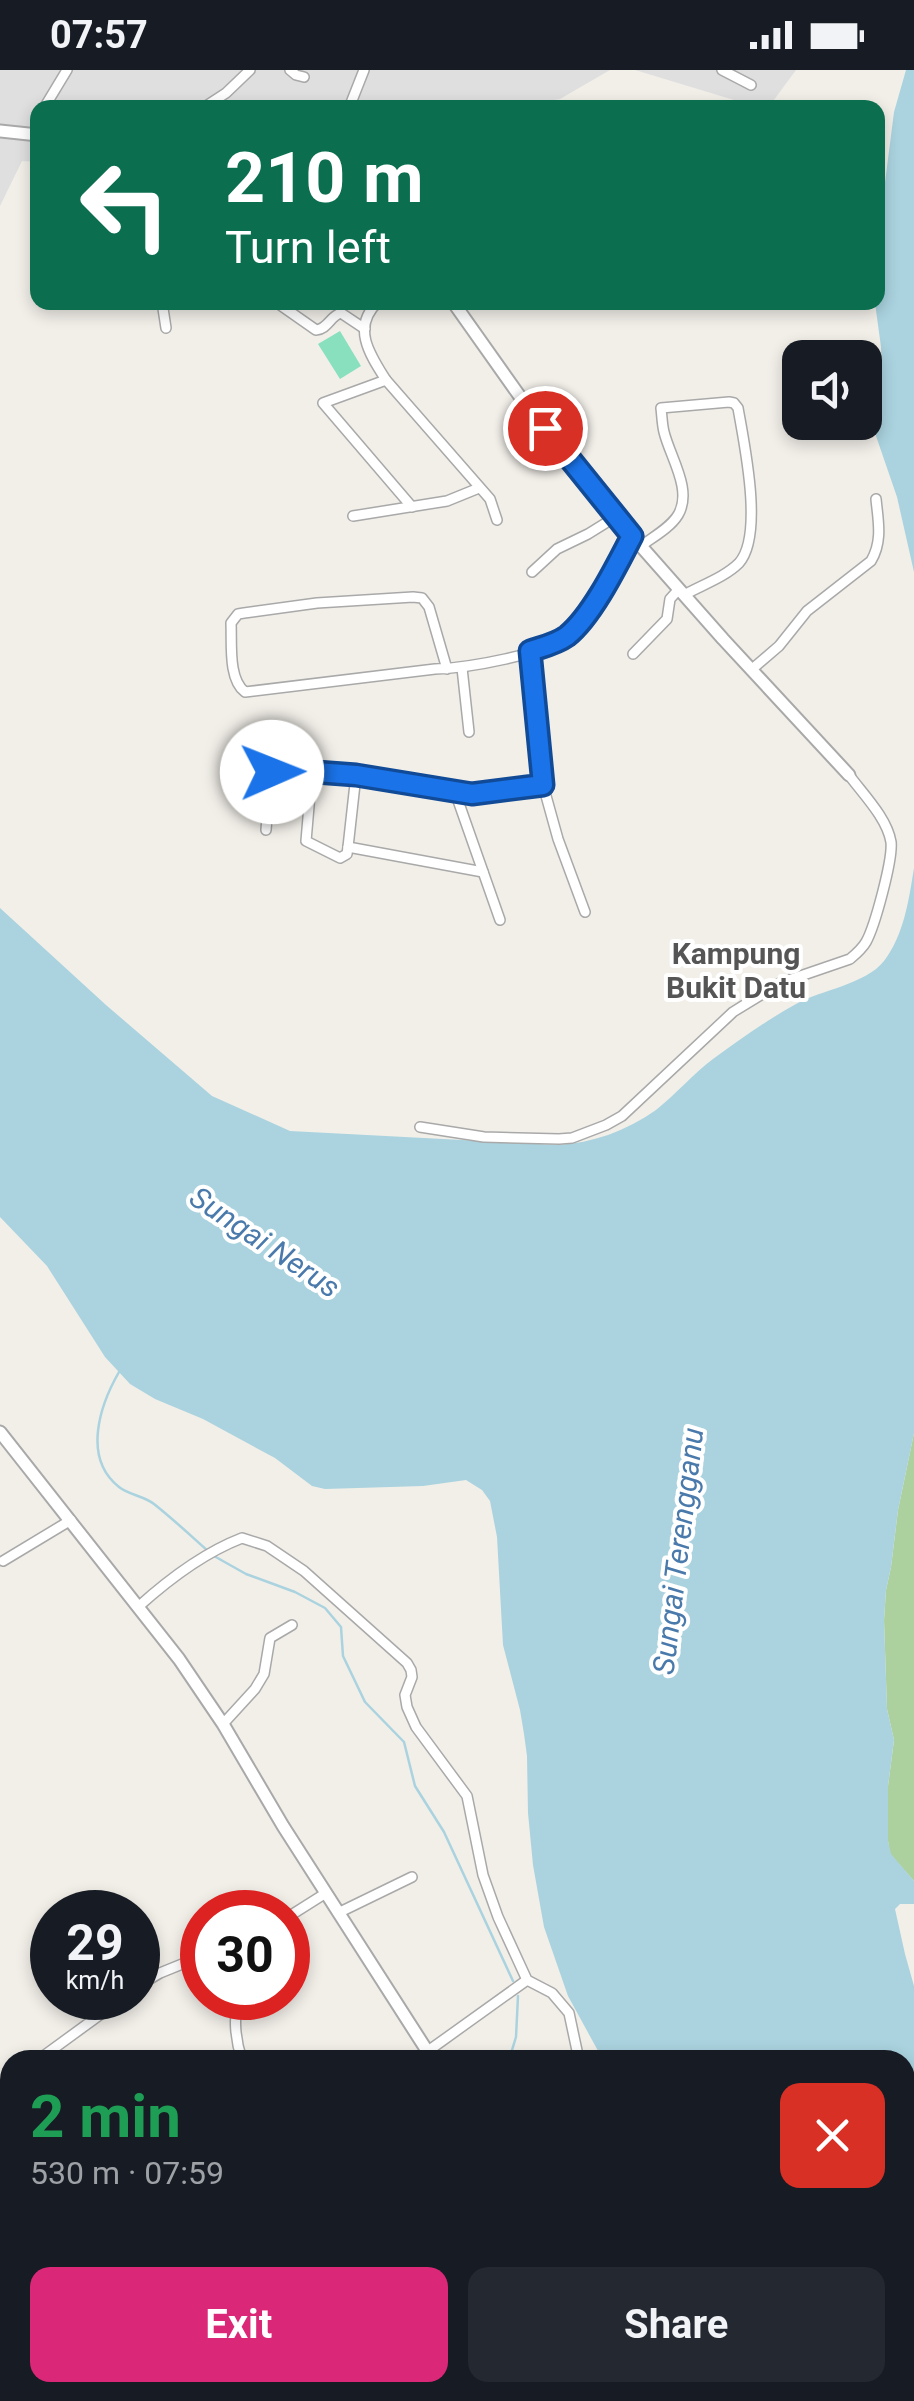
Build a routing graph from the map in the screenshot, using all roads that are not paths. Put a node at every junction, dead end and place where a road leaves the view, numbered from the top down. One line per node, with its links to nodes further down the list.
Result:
1 (66, 70): 8 (street)
2 (250, 70): 9 (street)
3 (290, 70): 6 (street)
4 (364, 70): 10 (street)
5 (722, 70): 7 (street)
6 (304, 77)
7 (751, 85)
8 (49, 100)
9 (215, 100)
10 (352, 100)
11 (0, 131): 12 (street)
12 (30, 134)
13 (163, 310): 17 (street)
14 (287, 310): 18 (street)
15 (371, 310): 18 (street)
16 (459, 310): 24 (street)
17 (166, 328)
18 (365, 328): 19 (street)
19 (386, 380): 20 (street); 22 (street)
20 (479, 488): 22 (street); 25 (street)
21 (876, 499): 33 (street)
22 (412, 508): 23 (street)
23 (352, 516)
24 (617, 516): 26 (street); 27 (street)
25 (498, 520)
26 (637, 541): 28 (street); 28 (street); 29 (street)
27 (532, 572)
28 (682, 592): 30 (street); 33 (street)
29 (530, 651): 31 (street); 38 (street)
30 (632, 654)
31 (462, 668): 32 (street); 34 (street)
32 (447, 669): 32 (street)
33 (751, 670): 37 (street)
34 (469, 732)
35 (312, 771): 36 (street); 40 (street); 41 (street)
36 (356, 775): 39 (street); 41 (street)
37 (849, 776): 45 (street)
38 (543, 785): 39 (street); 43 (street)
39 (455, 792): 42 (street)
40 (266, 830)
41 (348, 847): 42 (street)
42 (484, 872): 44 (street)
43 (584, 912)
44 (500, 920)
45 (420, 1126)
46 (0, 1432): 47 (street)
47 (71, 1520): 48 (street); 49 (street)
48 (3, 1561)
49 (138, 1606): 51 (street); 56 (street)
50 (292, 1624): 51 (street)
51 (223, 1724): 53 (street)
52 (412, 1876): 55 (street)
53 (326, 1893): 54 (street); 55 (street)
54 (310, 1904)
55 (338, 1913): 61 (street)
56 (527, 1980): 62 (street); 63 (street)
57 (93, 2020): 59 (street)
58 (235, 2020): 60 (street)
59 (52, 2050)
60 (239, 2050)
61 (426, 2050)
62 (440, 2050)
63 (577, 2050)

